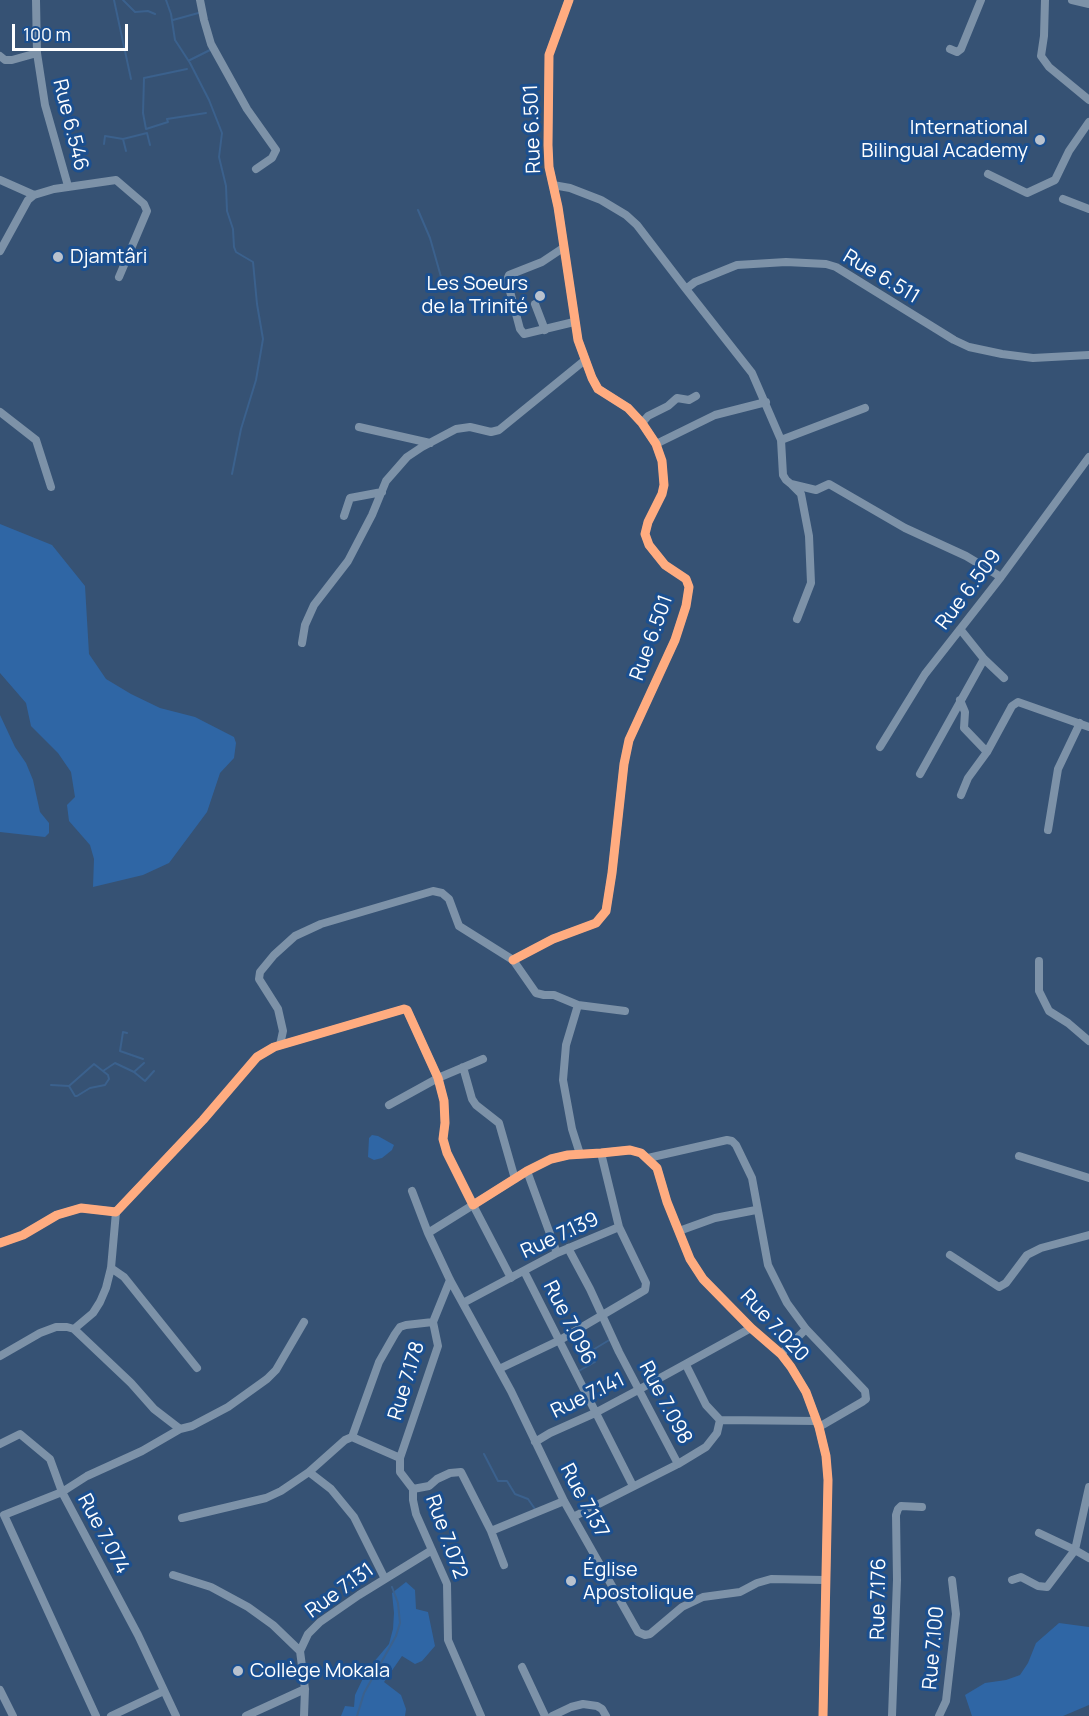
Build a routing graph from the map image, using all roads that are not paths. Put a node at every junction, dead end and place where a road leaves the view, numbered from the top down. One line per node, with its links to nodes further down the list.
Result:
1 (36, 0): 9 (street, Rue 6.546)
2 (200, 0): 13 (street)
3 (569, 0): 16 (street, Rue 6.501)
4 (981, 0): 8 (street)
5 (1045, 0): 11 (street)
6 (1072, 0): 7 (street)
7 (1089, 4)
8 (950, 49)
9 (37, 53): 10 (street); 17 (street, Rue 6.546)
10 (0, 56)
11 (1089, 100)
12 (1089, 122): 14 (street)
13 (256, 169)
14 (988, 174)
15 (0, 180): 18 (street)
16 (553, 185): 21 (street, Rue 6.501); 24 (street)
17 (68, 186): 18 (street); 23 (street)
18 (34, 195): 22 (street)
19 (1063, 199): 20 (street)
20 (1089, 209)
21 (563, 248): 26 (street, Rue 6.501); 27 (street)
22 (0, 251)
23 (119, 277)
24 (686, 289): 28 (street, Rue 6.511); 31 (street)
25 (535, 304): 27 (street)
26 (574, 322): 27 (street); 29 (street, Rue 6.501)
27 (545, 330)
28 (1089, 355)
29 (585, 360): 34 (street, Rue 6.501); 37 (street)
30 (696, 396): 34 (street)
31 (766, 402): 36 (street); 38 (street)
32 (865, 408): 36 (street)
33 (0, 412): 41 (street)
34 (642, 423): 38 (street, Rue 6.501)
35 (359, 427): 37 (street)
36 (782, 440): 40 (street)
37 (430, 443): 42 (street)
38 (656, 444): 58 (street, Rue 6.501)
39 (1089, 457): 44 (street, Rue 6.509)
40 (791, 484): 44 (street); 45 (street)
41 (51, 487)
42 (382, 492): 43 (street); 47 (street)
43 (344, 516)
44 (1000, 577): 46 (street, Rue 6.509)
45 (797, 619)
46 (960, 629): 48 (street); 53 (street, Rue 6.509)
47 (302, 643)
48 (984, 659): 49 (street); 50 (street)
49 (1004, 678)
50 (960, 700): 54 (street); 55 (street)
51 (1080, 723): 52 (street); 54 (street); 57 (street)
52 (1089, 727)
53 (880, 747)
54 (987, 752): 56 (street)
55 (920, 774)
56 (961, 795)
57 (1048, 830)
58 (513, 960): 60 (street); 63 (street)
59 (1039, 961): 62 (street)
60 (578, 1005): 61 (street); 69 (street)
61 (625, 1011)
62 (1089, 1041)
63 (280, 1045): 66 (street); 78 (street)
64 (483, 1059): 65 (street)
65 (464, 1067): 66 (street); 74 (street)
66 (438, 1078): 67 (street); 76 (street)
67 (389, 1105)
68 (602, 1153): 69 (street); 71 (street); 79 (street)
69 (580, 1154): 72 (street)
70 (1019, 1156): 73 (street)
71 (648, 1158): 77 (street); 80 (street, Rue 7.020)
72 (526, 1171): 74 (street); 85 (street)
73 (1089, 1178)
74 (515, 1179): 76 (street)
75 (412, 1191): 81 (street, Rue 7.137)
76 (473, 1205): 81 (street); 89 (street)
77 (756, 1210): 80 (street); 97 (street)
78 (116, 1212): 83 (street); 87 (street)
79 (619, 1227): 84 (street, Rue 7.139); 92 (street, Rue 7.139)
80 (679, 1231): 95 (street, Rue 7.020)
81 (428, 1233): 90 (street, Rue 7.137)
82 (1089, 1235): 86 (street)
83 (0, 1243)
84 (568, 1248): 85 (street, Rue 7.139); 92 (street, Rue 7.098)
85 (557, 1253): 88 (street, Rue 7.139)
86 (950, 1255)
87 (111, 1268): 96 (street); 102 (street)
88 (524, 1271): 89 (street, Rue 7.139); 98 (street, Rue 7.096)
89 (511, 1278): 91 (street, Rue 7.139)
90 (450, 1280): 91 (street, Rue 7.137); 94 (street, Rue 7.178)
91 (463, 1303): 103 (street, Rue 7.137)
92 (603, 1317): 98 (street, Rue 7.139); 104 (street, Rue 7.098)
93 (304, 1322): 108 (street)
94 (433, 1322): 109 (street); 112 (street, Rue 7.178)
95 (752, 1328): 99 (street, Rue 7.020); 101 (street, Rue 7.141)
96 (74, 1329): 100 (street); 108 (street)
97 (806, 1329): 99 (street); 107 (street)
98 (560, 1340): 103 (street, Rue 7.139); 105 (street, Rue 7.096)
99 (781, 1354): 107 (street, Rue 7.020)
100 (0, 1356)
101 (686, 1365): 104 (street, Rue 7.141); 106 (street)
102 (197, 1368)
103 (499, 1369): 110 (street, Rue 7.137)
104 (640, 1389): 105 (street, Rue 7.141); 113 (street, Rue 7.098)
105 (595, 1413): 110 (street, Rue 7.141); 115 (street, Rue 7.096)
106 (720, 1420): 107 (street); 113 (street)
107 (818, 1424): 132 (street, Rue 7.020)
108 (180, 1429): 118 (street)
109 (352, 1437): 112 (street); 114 (street)
110 (535, 1442): 119 (street, Rue 7.137)
111 (0, 1444): 118 (street)
112 (400, 1458): 117 (street)
113 (678, 1464): 115 (street, Rue 7.098)
114 (309, 1472): 123 (street); 131 (street)
115 (633, 1486): 122 (street, Rue 7.098)
116 (1089, 1487): 127 (street)
117 (413, 1489): 124 (street, Rue 7.072); 126 (street, Rue 7.072)
118 (62, 1492): 121 (street, Rue 7.074); 139 (street, Rue 7.074)
119 (564, 1501): 122 (street, Rue 7.137); 124 (street)
120 (922, 1507): 151 (street, Rue 7.176)
121 (2, 1516): 141 (street, Rue 7.074)
122 (573, 1517): 132 (street, Rue 7.137)
123 (182, 1518)
124 (491, 1531): 129 (street)
125 (1039, 1533): 127 (street)
126 (432, 1550): 131 (street, Rue 7.131); 146 (street, Rue 7.072)
127 (1075, 1550): 128 (street); 133 (street)
128 (1089, 1558)
129 (504, 1565)
130 (173, 1575): 135 (street)
131 (385, 1579): 135 (street, Rue 7.131)
132 (825, 1580): 150 (street, Rue 7.020)
133 (1012, 1580)
134 (952, 1581): 152 (street, Rue 7.100)
135 (300, 1651): 137 (street)
136 (522, 1667): 147 (street)
137 (305, 1689): 144 (street); 145 (street)
138 (0, 1690): 140 (street)
139 (164, 1691): 142 (street); 143 (street, Rue 7.074)
140 (13, 1716)
141 (96, 1716)
142 (111, 1716)
143 (176, 1716)
144 (246, 1716)
145 (304, 1716)
146 (481, 1716)
147 (545, 1716)
148 (552, 1716): 149 (street)
149 (606, 1716)
150 (823, 1716)
151 (892, 1716)
152 (939, 1716)

